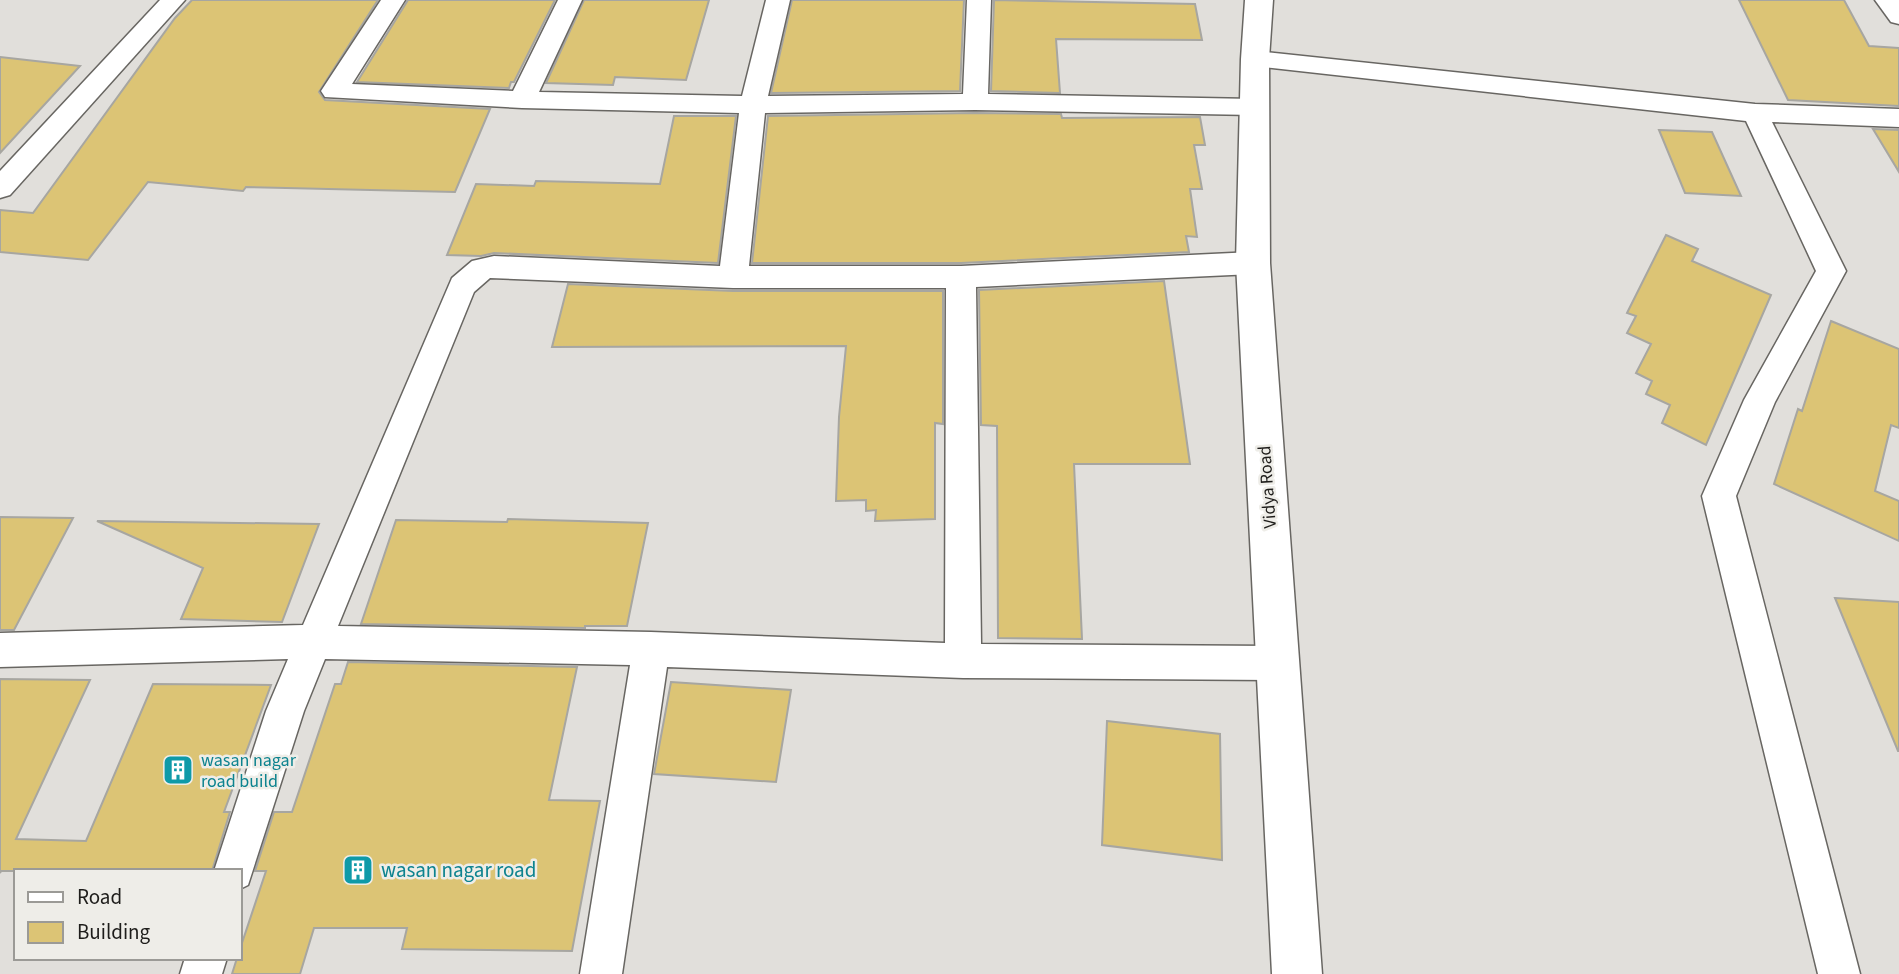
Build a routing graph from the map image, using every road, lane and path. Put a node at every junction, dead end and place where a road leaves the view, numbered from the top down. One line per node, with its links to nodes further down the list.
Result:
1 (173, 0): 16 (street)
2 (393, 0): 10 (street)
3 (570, 0): 10 (street)
4 (778, 0): 12 (street)
5 (979, 0): 11 (street)
6 (1259, 0): 9 (street, Vidya Road)
7 (1887, 0): 8 (street)
8 (1899, 17)
9 (1255, 59): 13 (street, Vidya Road); 14 (street)
10 (522, 100): 12 (street)
11 (975, 102): 12 (street); 13 (street)
12 (753, 104): 18 (street)
13 (1254, 107): 17 (street, Vidya Road)
14 (1755, 113): 15 (street); 28 (street)
15 (1899, 118)
16 (0, 188)
17 (1253, 263): 19 (street); 24 (street, Vidya Road)
18 (733, 277): 19 (street); 20 (street)
19 (961, 277): 23 (street)
20 (312, 642): 21 (street); 22 (street); 25 (street)
21 (651, 649): 23 (street); 26 (street)
22 (0, 650)
23 (963, 661): 24 (street)
24 (1278, 663): 27 (street, Vidya Road)
25 (235, 869)
26 (601, 974)
27 (1297, 974)
28 (1839, 974)

